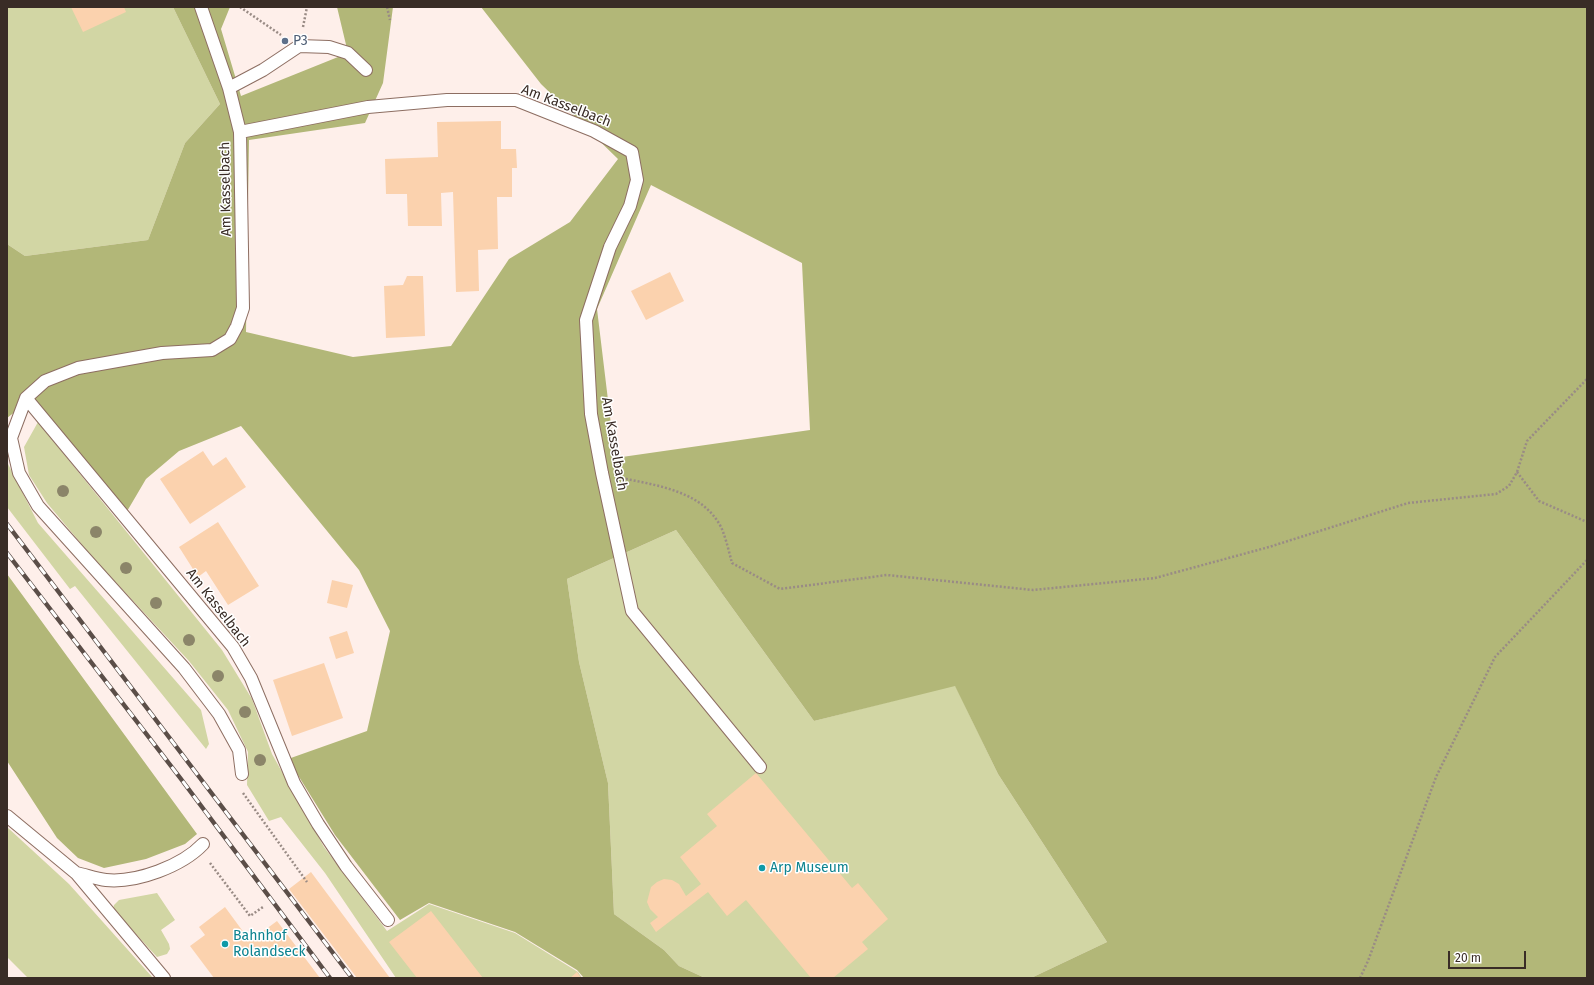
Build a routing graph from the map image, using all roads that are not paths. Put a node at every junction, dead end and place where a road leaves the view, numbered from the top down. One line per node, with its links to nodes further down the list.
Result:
1 (201, 7): 3 (lane)
2 (366, 70): 3 (lane)
3 (229, 88): 4 (lane)
4 (240, 132): 5 (lane, Am Kasselbach); 6 (lane, Am Kasselbach)
5 (26, 398): 7 (lane, Am Kasselbach); 11 (lane, Am Kasselbach)
6 (760, 767)
7 (242, 774)
8 (7, 816): 10 (lane)
9 (200, 846): 10 (lane)
10 (76, 873): 12 (lane)
11 (388, 920)
12 (164, 978)

